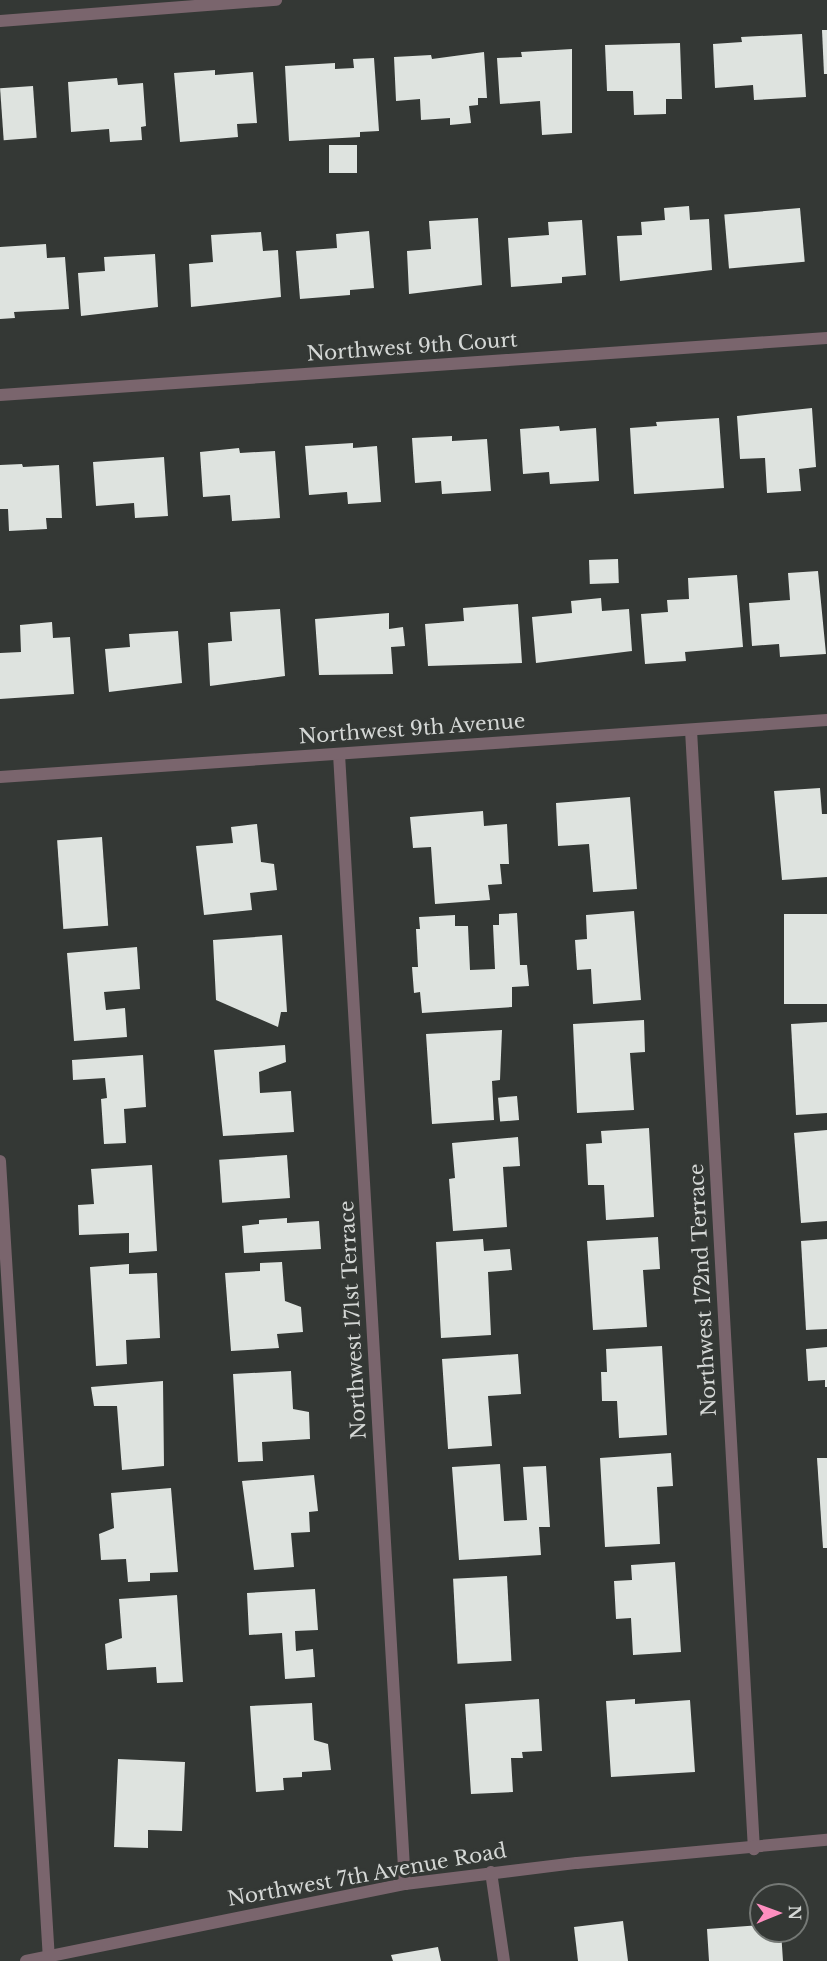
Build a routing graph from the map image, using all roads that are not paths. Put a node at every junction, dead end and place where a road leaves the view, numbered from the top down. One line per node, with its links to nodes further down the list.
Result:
1 (276, 0): 2 (street)
2 (0, 21)
3 (827, 338): 4 (street, Northwest 9th Court)
4 (0, 395)
5 (827, 720): 6 (street, Northwest 9th Avenue)
6 (691, 729): 7 (street, Northwest 9th Avenue); 11 (street, Northwest 172nd Terrace)
7 (339, 754): 8 (street, Northwest 9th Avenue); 13 (street, Northwest 171st Terrace)
8 (0, 777)
9 (0, 1161): 14 (street)
10 (827, 1840): 11 (street, Northwest 7th Avenue Road)
11 (754, 1849): 12 (street, Northwest 7th Avenue Road)
12 (491, 1872): 13 (street, Northwest 7th Avenue Road); 16 (street)
13 (405, 1884): 14 (street, Northwest 7th Avenue Road)
14 (49, 1957): 15 (street, Northwest 7th Avenue Road)
15 (26, 1961)
16 (504, 1961)

